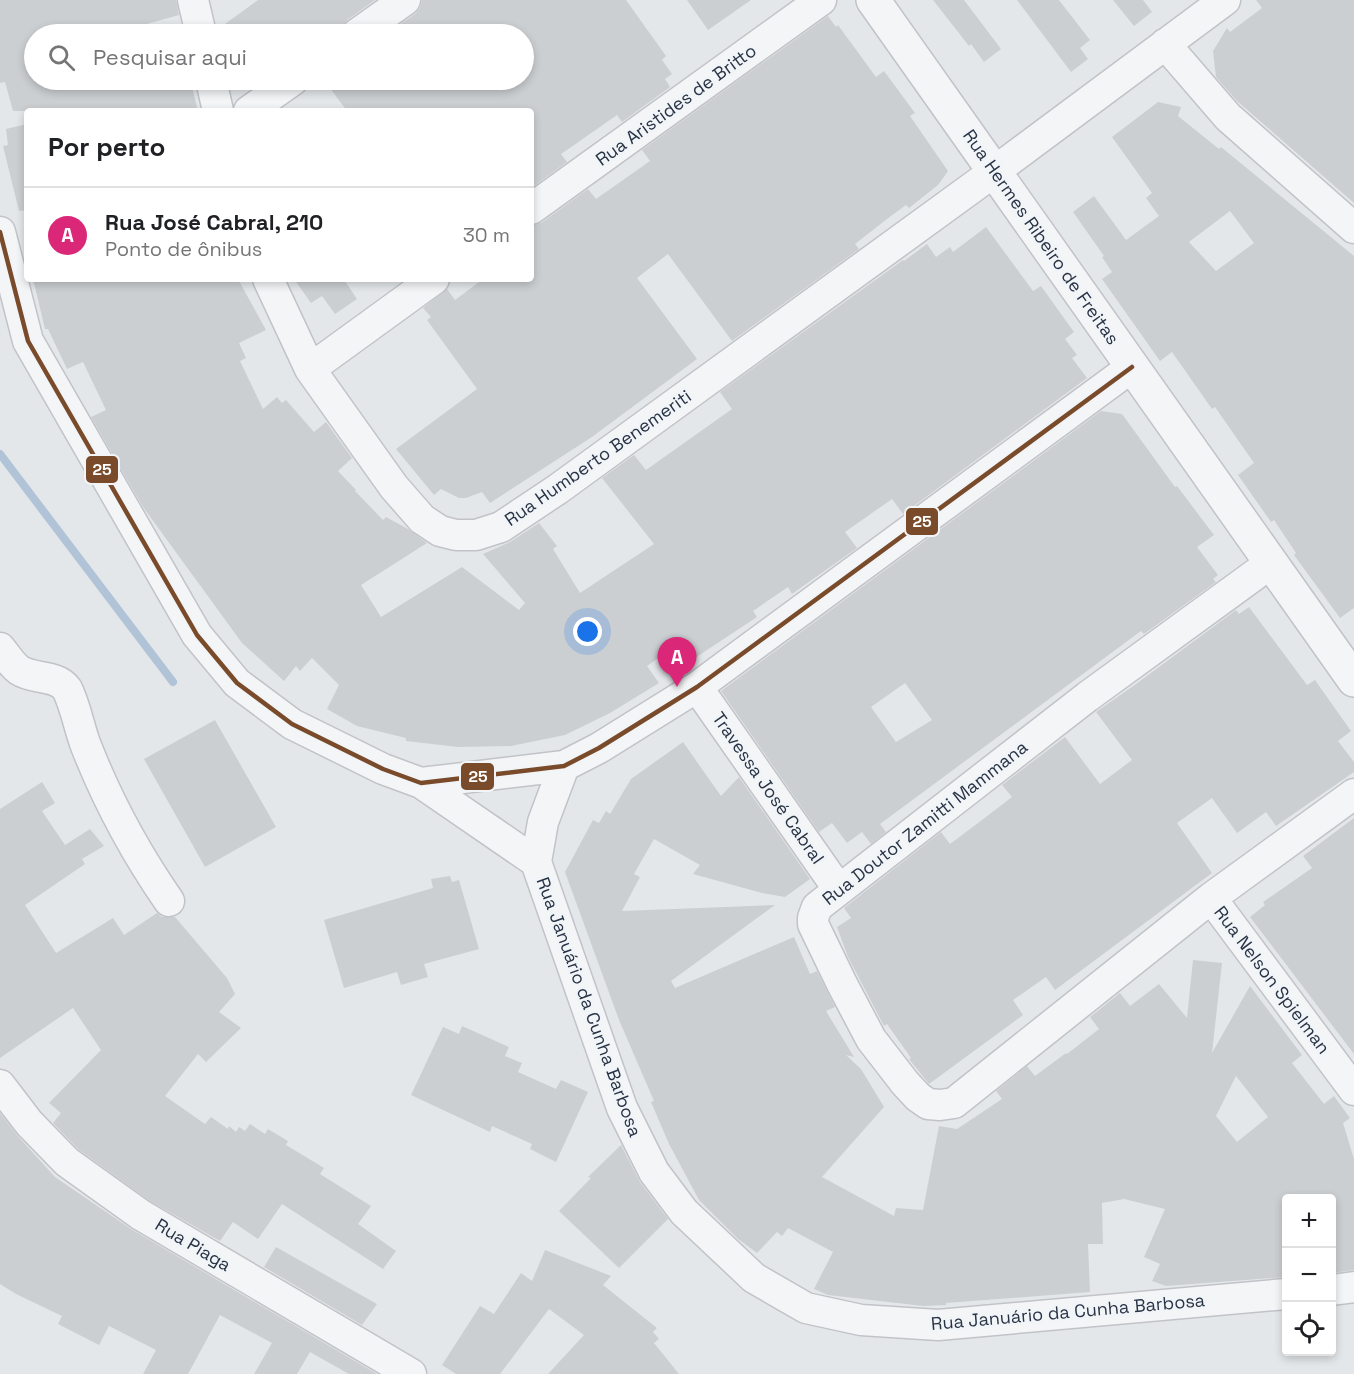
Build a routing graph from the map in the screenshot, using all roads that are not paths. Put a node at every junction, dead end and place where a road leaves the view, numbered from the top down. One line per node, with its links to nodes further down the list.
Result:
1 (194, 0): 6 (street)
2 (405, 0): 7 (street)
3 (821, 0): 14 (street, Rua Aristides de Britto)
4 (873, 0): 13 (street, Rua Hermes Ribeiro de Freitas)
5 (1225, 0): 8 (street, Rua Humberto Benemeriti)
6 (199, 24)
7 (371, 24)
8 (1165, 44): 13 (street, Rua Humberto Benemeriti); 15 (street)
9 (213, 90): 11 (street)
10 (279, 90): 12 (street)
11 (217, 108)
12 (253, 108)
13 (996, 171): 19 (street, Rua Hermes Ribeiro de Freitas); 20 (street, Rua Humberto Benemeriti)
14 (534, 207)
15 (1354, 228)
16 (0, 232): 26 (street)
17 (269, 282): 20 (street, Rua Humberto Benemeriti)
18 (430, 282): 20 (street)
19 (1132, 367): 21 (street, Rua Hermes Ribeiro de Freitas); 24 (street)
20 (310, 369)
21 (1271, 563): 23 (street, Rua Hermes Ribeiro de Freitas); 29 (street, Rua Doutor Zamitti Mammana)
22 (0, 648): 31 (street)
23 (1354, 680)
24 (697, 687): 25 (street); 29 (street, Travessa José Cabral)
25 (564, 766): 26 (street); 28 (street, Rua Januário da Cunha Barbosa)
26 (421, 783): 28 (street)
27 (1354, 794): 30 (street, Rua Doutor Zamitti Mammana)
28 (536, 862): 36 (street, Rua Januário da Cunha Barbosa)
29 (839, 890): 30 (street, Rua Doutor Zamitti Mammana)
30 (1211, 898): 33 (street, Rua Nelson Spielman)
31 (169, 901)
32 (0, 1085): 37 (street, Rua Piaga)
33 (1354, 1090)
34 (1354, 1287): 35 (street)
35 (1336, 1289)
36 (1282, 1294)
37 (411, 1374)

